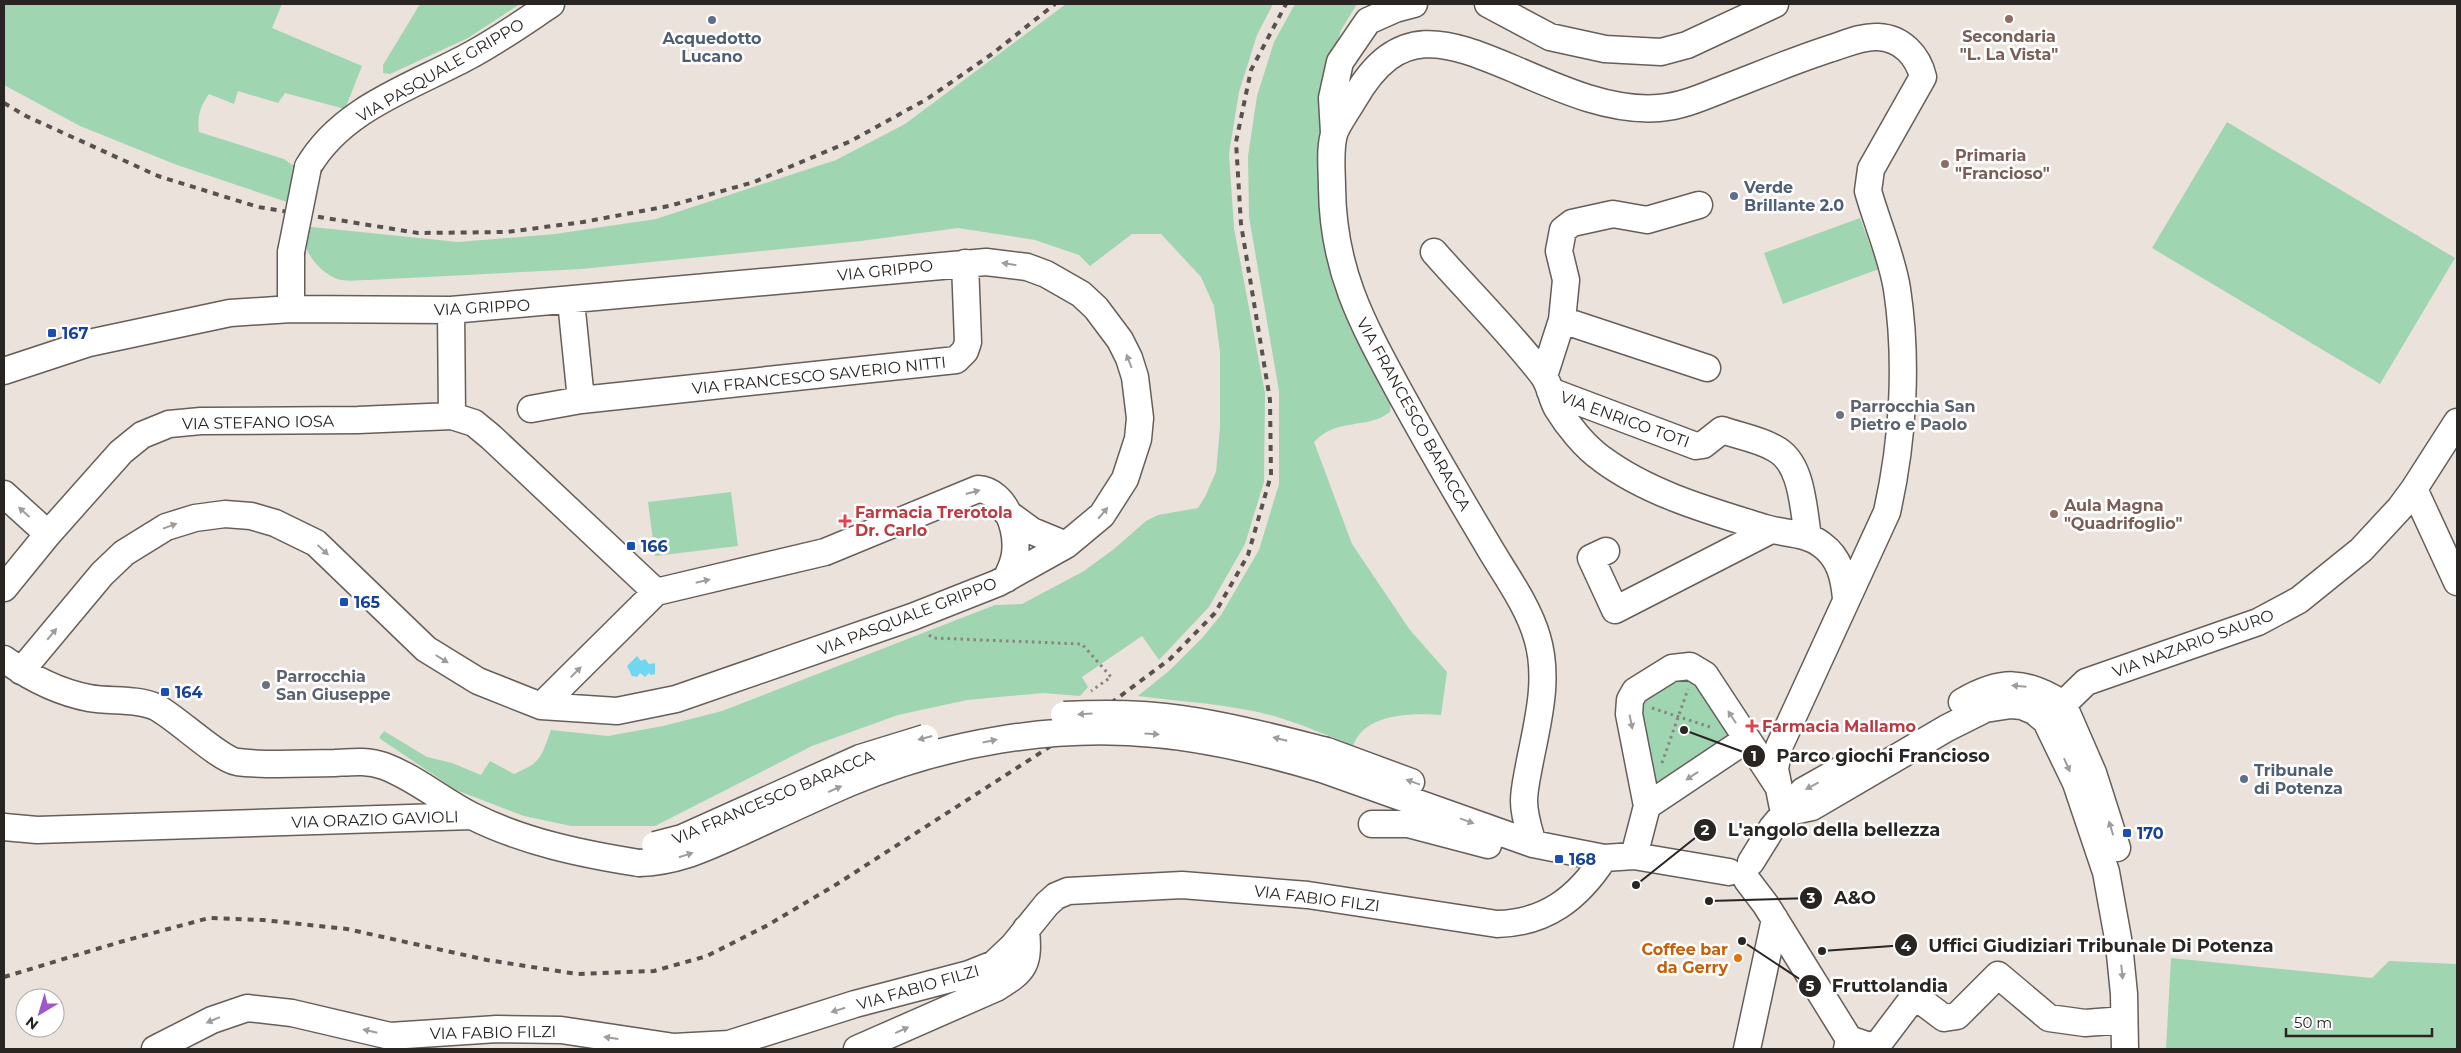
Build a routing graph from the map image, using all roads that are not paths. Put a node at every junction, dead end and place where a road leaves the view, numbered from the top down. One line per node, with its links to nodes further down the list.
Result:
1 (551, 4): 12 (street, VIA PASQUALE GRIPPO, bridge)
2 (1370, 4): 6 (street)
3 (1414, 4): 6 (street)
4 (1488, 4): 5 (street)
5 (1775, 4)
6 (1355, 38): 7 (street)
7 (1334, 133): 34 (street, VIA FRANCESCO BARACCA); 45 (street, VIA FRANCESCO BARACCA)
8 (1699, 205): 14 (street)
9 (1434, 252): 17 (street, VIA ENRICO TOTI)
10 (965, 263): 11 (street, VIA GRIPPO); 18 (street, VIA FRANCESCO SAVERIO NITTI); 28 (street, VIA PASQUALE GRIPPO, one-way to 10)
11 (571, 301): 13 (street, VIA GRIPPO); 18 (street)
12 (290, 309): 13 (street, VIA GRIPPO); 16 (street, VIA GRIPPO)
13 (451, 310): 20 (street)
14 (1562, 320): 15 (street); 17 (street)
15 (1708, 368)
16 (4, 371)
17 (1547, 383): 25 (street, VIA ENRICO TOTI); 27 (street, VIA ENRICO TOTI)
18 (581, 400): 19 (street, VIA FRANCESCO SAVERIO NITTI)
19 (531, 409)
20 (452, 416): 26 (street, VIA STEFANO IOSA); 33 (street)
21 (2457, 422): 22 (street, VIA NAZARIO SAURO)
22 (2414, 489): 31 (street); 37 (street, VIA NAZARIO SAURO)
23 (4, 494): 26 (street, one-way to 23)
24 (1006, 512): 28 (street); 30 (street); 33 (street, one-way to 24)
25 (1771, 530): 27 (street, VIA ENRICO TOTI); 29 (street)
26 (48, 534): 32 (street, VIA STEFANO IOSA)
27 (1808, 536): 34 (street, VIA ENRICO TOTI)
28 (1066, 545): 30 (street, VIA PASQUALE GRIPPO)
29 (1606, 551)
30 (1006, 579): 36 (street, VIA PASQUALE GRIPPO)
31 (2457, 582)
32 (4, 588)
33 (656, 592): 36 (street, one-way to 33)
34 (1846, 598): 39 (street)
35 (12, 665): 36 (street, VIA PASQUALE GRIPPO, one-way to 36); 42 (street, VIA ORAZIO GAVIOLI)
36 (541, 706)
37 (2054, 713): 41 (street); 51 (street, one-way to 51); 57 (street, one-way to 37)
38 (1747, 739): 39 (street); 40 (street, one-way to 40); 40 (street, one-way to 40)
39 (1778, 787): 41 (street)
40 (1648, 806): 46 (street)
41 (1784, 813): 48 (street)
42 (472, 816): 44 (street, VIA ORAZIO GAVIOLI); 45 (street, VIA FRANCESCO BARACCA, bridge)
43 (1372, 824): 45 (street)
44 (4, 827)
45 (1533, 844): 47 (street, VIA FRANCESCO BARACCA)
46 (1634, 856): 47 (street, VIA FRANCESCO BARACCA); 48 (street, VIA FRANCESCO BARACCA)
47 (1604, 858): 50 (street, VIA FABIO FILZI)
48 (1742, 871): 49 (street)
49 (1775, 920): 52 (street); 55 (street)
50 (1019, 938): 53 (street, VIA FABIO FILZI, one-way to 53); 54 (street, one-way to 50)
51 (2124, 1020): 52 (street); 56 (street)
52 (1848, 1044)
53 (155, 1049)
54 (858, 1049)
55 (1747, 1049)
56 (2125, 1049)
57 (2141, 1049)

